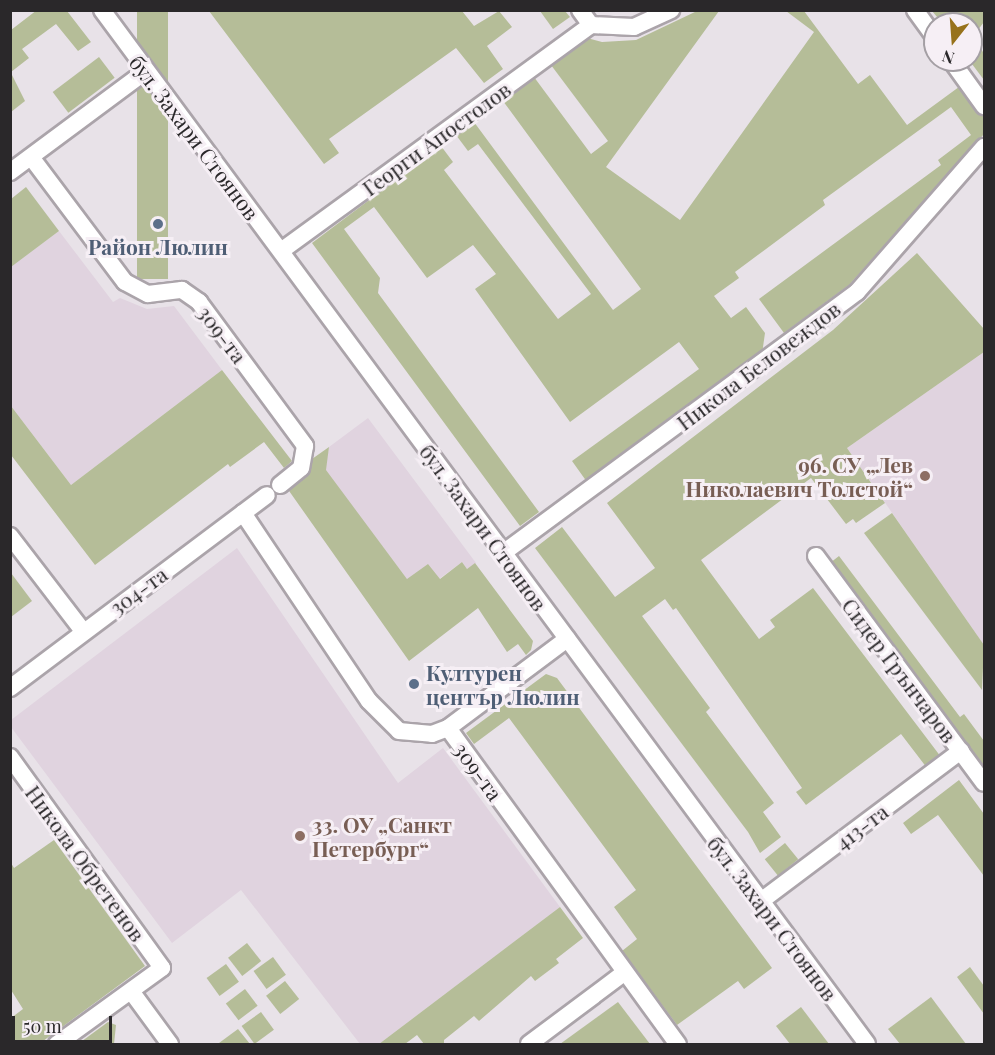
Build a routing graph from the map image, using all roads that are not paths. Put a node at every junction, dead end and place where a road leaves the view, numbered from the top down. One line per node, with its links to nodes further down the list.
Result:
1 (102, 10): 5 (street, бул. Захари Стоянов)
2 (580, 10): 4 (street)
3 (671, 10): 4 (street)
4 (591, 25): 11 (street, Георги Апостолов)
5 (146, 71): 9 (street); 11 (street, бул. Захари Стоянов)
6 (960, 72): 7 (street)
7 (984, 106)
8 (984, 147): 15 (street, Никола Беловеждов)
9 (31, 157): 10 (street); 12 (street, 309-та)
10 (10, 172)
11 (281, 251): 15 (street, бул. Захари Стоянов)
12 (295, 474): 13 (street, 304-та)
13 (243, 513): 17 (street, 304-та); 20 (street, 309-та)
14 (10, 536): 17 (street)
15 (503, 553): 18 (street, бул. Захари Стоянов)
16 (816, 556): 21 (street, Сидер Грънчаров)
17 (83, 631): 19 (street, 304-та)
18 (567, 639): 20 (street); 24 (street, бул. Захари Стоянов)
19 (10, 688)
20 (448, 728): 25 (street, 309-та)
21 (961, 751): 23 (street, Сидер Грънчаров); 24 (street, 413-та)
22 (10, 757): 26 (street, Никола Обретенов)
23 (984, 783)
24 (761, 901): 31 (street, бул. Захари Стоянов)
25 (624, 973): 29 (street); 30 (street, 309-та)
26 (131, 991): 27 (street); 28 (street)
27 (57, 1044)
28 (170, 1044)
29 (529, 1044)
30 (678, 1044)
31 (867, 1044)

